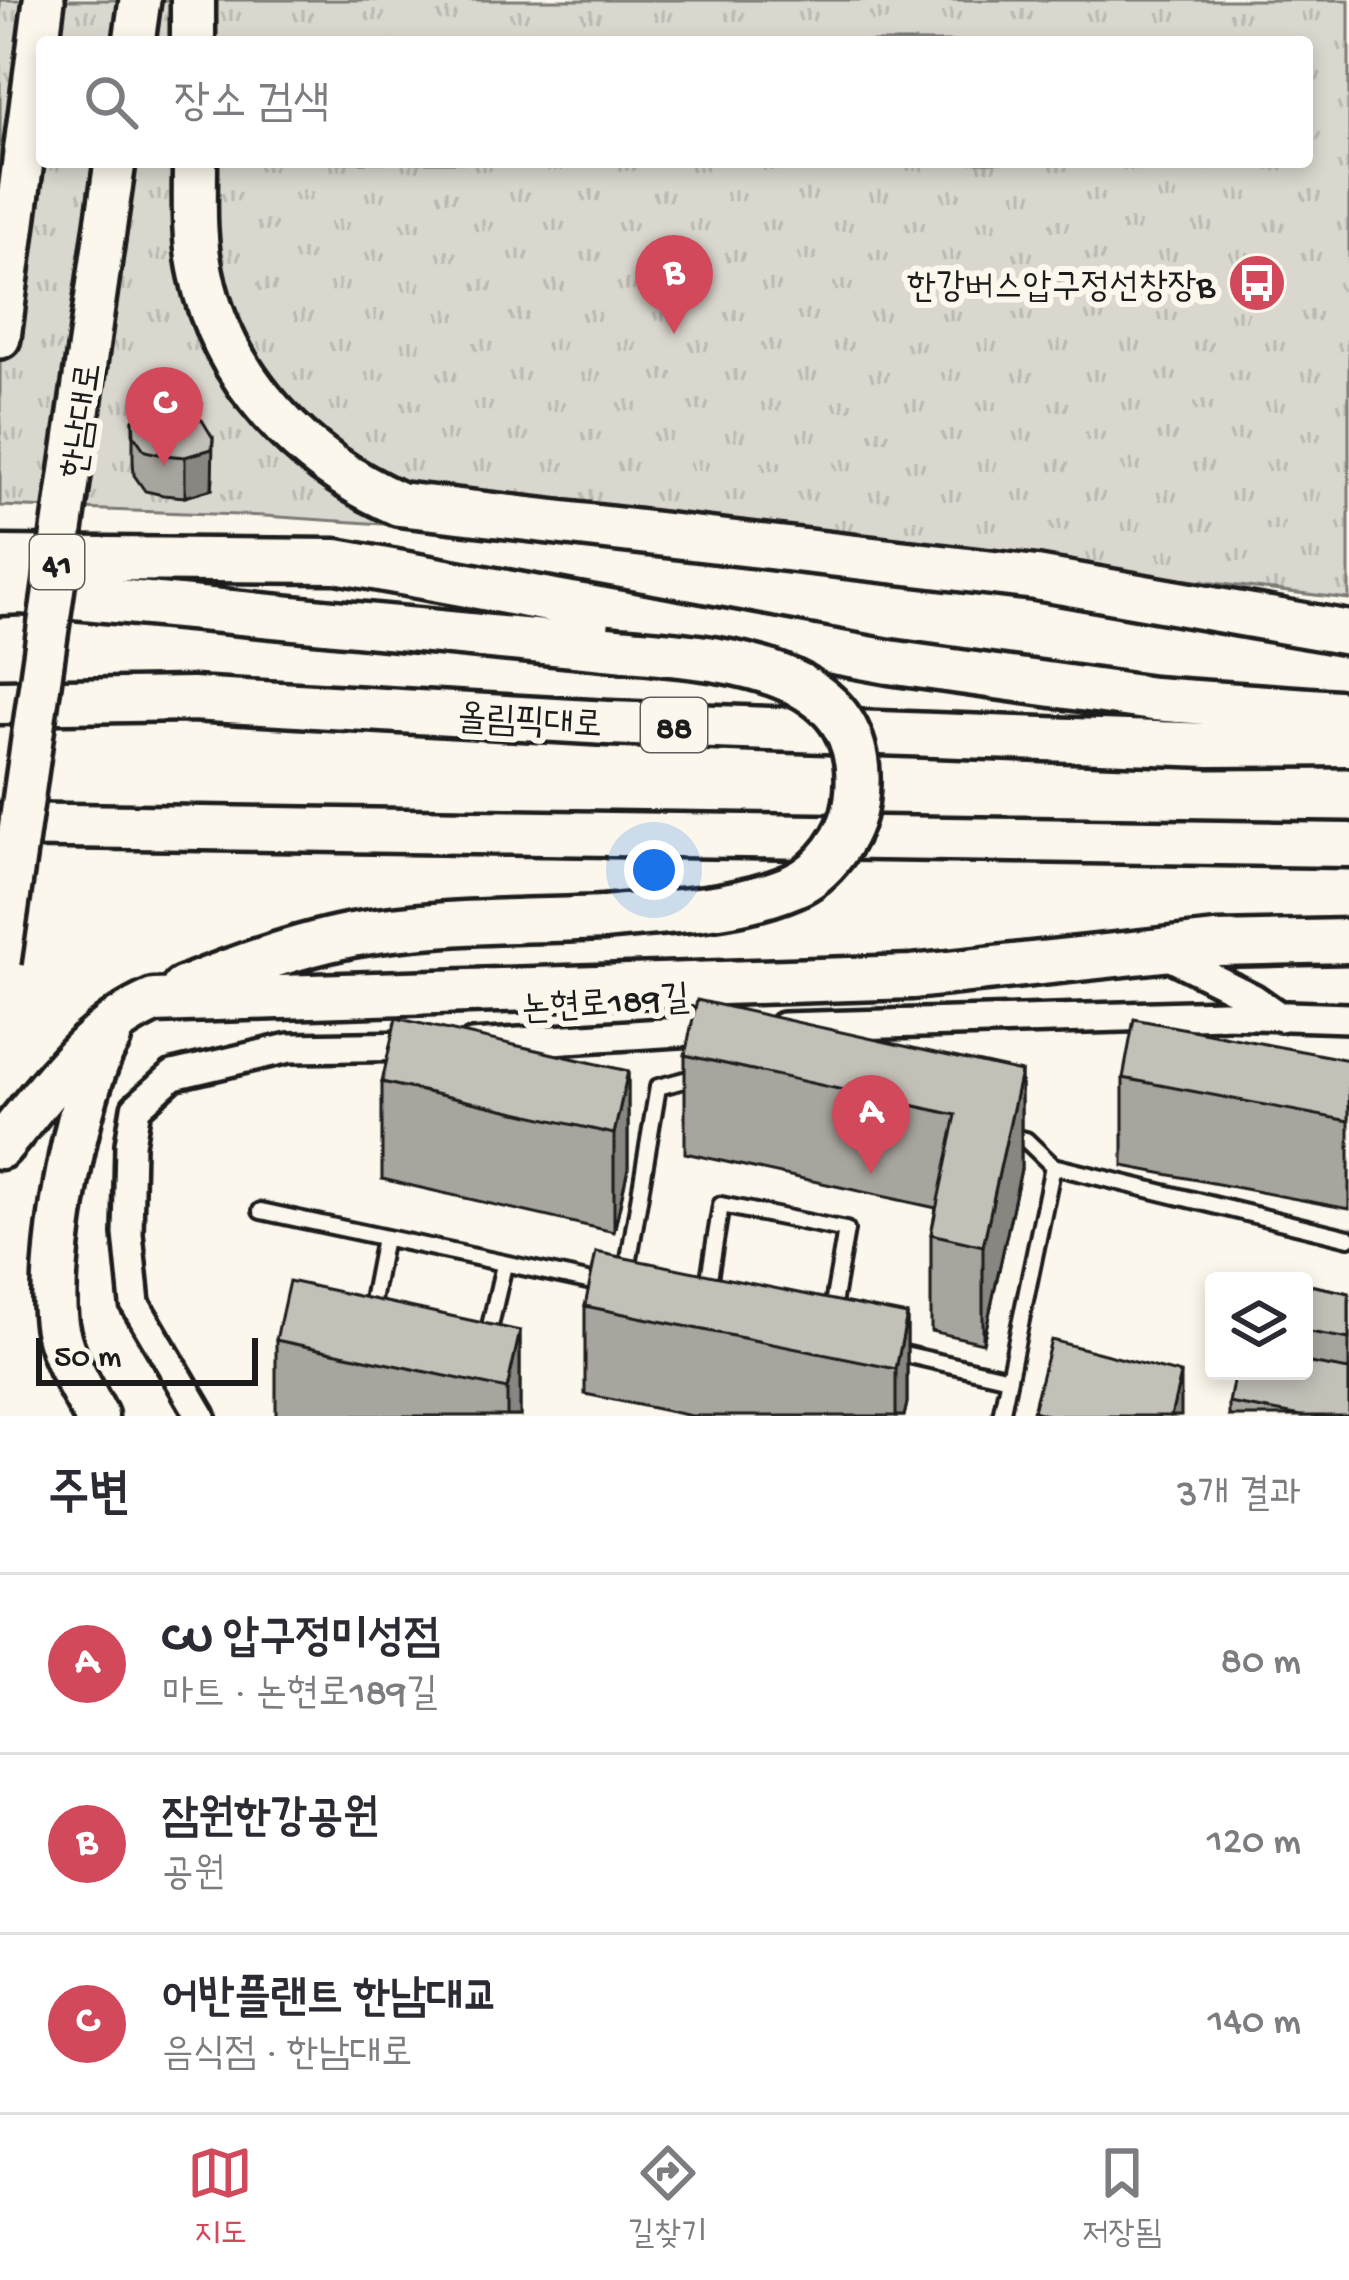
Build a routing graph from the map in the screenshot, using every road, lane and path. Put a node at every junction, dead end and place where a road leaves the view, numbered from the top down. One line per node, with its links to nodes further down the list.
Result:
1 (44, 0): 4 (main road)
2 (140, 0): 5 (main road)
3 (193, 0): 6 (highway)
4 (39, 36)
5 (135, 36)
6 (194, 36)
7 (36, 61): 10 (main road)
8 (115, 168): 21 (main road, 한남대로 / 41, bridge)
9 (195, 168): 13 (highway)
10 (0, 338)
11 (0, 558): 15 (highway)
12 (0, 593): 22 (highway, bridge)
13 (1349, 633)
14 (0, 702): 16 (highway, 올림픽대로 / 88)
15 (1349, 716)
16 (1349, 744)
17 (0, 825): 18 (highway)
18 (1349, 844)
19 (1349, 941): 20 (highway)
20 (1158, 950): 22 (highway); 23 (street)
21 (0, 962)
22 (139, 1007): 27 (highway); 39 (highway)
23 (1281, 1018): 24 (street, 논현로189길); 40 (street, 논현로189길)
24 (1349, 1018)
25 (714, 1072): 32 (lane)
26 (1003, 1135): 28 (lane)
27 (0, 1147)
28 (1053, 1166): 31 (lane); 38 (lane)
29 (261, 1210): 30 (lane)
30 (384, 1238): 32 (lane); 34 (lane)
31 (1349, 1238)
32 (504, 1264): 37 (lane)
33 (704, 1308): 35 (lane)
34 (368, 1322)
35 (828, 1336)
36 (873, 1346): 38 (lane)
37 (485, 1349)
38 (1009, 1378): 41 (lane)
39 (95, 1416)
40 (201, 1416)
41 (1000, 1416)

